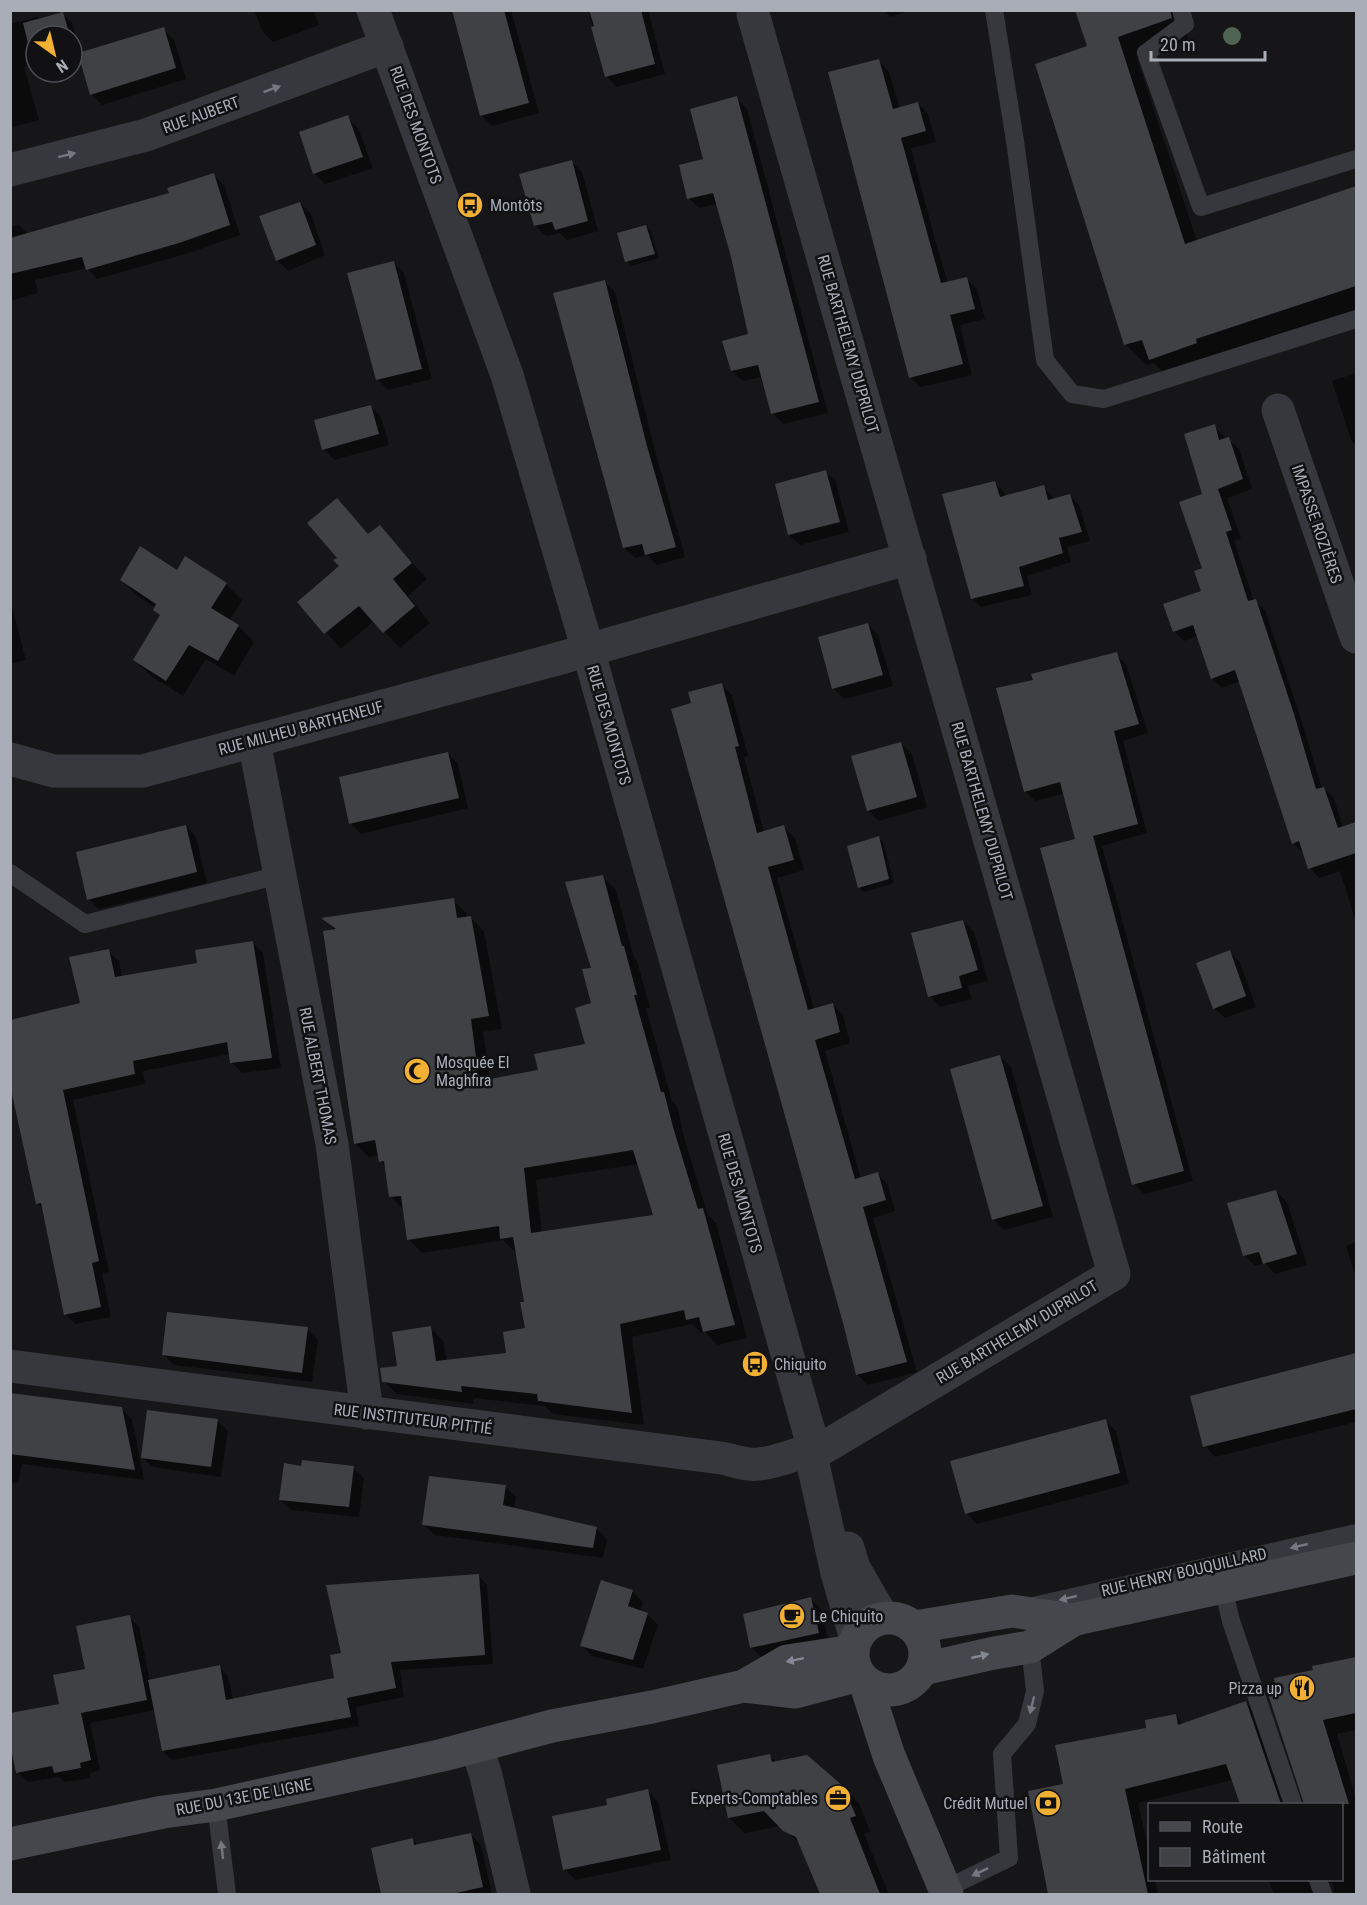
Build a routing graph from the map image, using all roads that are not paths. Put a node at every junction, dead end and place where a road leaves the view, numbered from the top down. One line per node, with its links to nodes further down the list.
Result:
1 (373, 10): 5 (street, RUE DES MONTOTS)
2 (994, 10): 8 (lane)
3 (1180, 10): 6 (lane)
4 (753, 14): 10 (street, RUE BARTHELEMY DUPRILOT)
5 (387, 46): 7 (street, RUE AUBERT, one-way to 5); 12 (street, RUE DES MONTOTS)
6 (1356, 159)
7 (10, 170)
8 (1356, 319)
9 (1278, 410): 11 (street, IMPASSE ROZIÈRES)
10 (910, 558): 12 (street, RUE MILHEU BARTHENEUF); 19 (street, RUE BARTHELEMY DUPRILOT)
11 (1356, 637)
12 (588, 650): 13 (street, RUE MILHEU BARTHENEUF); 19 (street, RUE DES MONTOTS)
13 (254, 741): 14 (street, RUE MILHEU BARTHENEUF); 16 (street, RUE ALBERT THOMAS)
14 (10, 759)
15 (10, 873): 16 (lane)
16 (280, 875): 18 (street, RUE ALBERT THOMAS)
17 (10, 1366): 18 (street, RUE INSTITUTEUR PITTIÉ)
18 (367, 1413): 19 (street, RUE INSTITUTEUR PITTIÉ)
19 (814, 1449): 24 (street, RUE DES MONTOTS); 28 (street, RUE DES MONTOTS)
20 (1356, 1533): 23 (lane, RUE HENRY BOUQUILLARD, one-way to 23)
21 (1356, 1558): 22 (main road, RUE HENRY BOUQUILLARD)
22 (1223, 1587): 25 (main road, RUE HENRY BOUQUILLARD); 34 (lane)
23 (1012, 1611): 25 (main road, RUE HENRY BOUQUILLARD); 26 (main road, RUE HENRY BOUQUILLARD)
24 (883, 1618): 26 (main road); 28 (main road)
25 (1073, 1620): 27 (main road, RUE HENRY BOUQUILLARD)
26 (915, 1627): 29 (main road)
27 (1030, 1647): 29 (main road, RUE HENRY BOUQUILLARD, one-way to 27); 37 (lane, one-way to 37)
28 (858, 1662): 29 (main road); 30 (main road, RUE DU 13E DE LIGNE, one-way to 30); 31 (main road, RUE DU 13E DE LIGNE); 33 (main road)
29 (916, 1677): 33 (main road)
30 (744, 1686): 31 (main road, RUE DU 13E DE LIGNE); 32 (main road, RUE DU 13E DE LIGNE)
31 (795, 1692): 32 (lane, RUE DU 13E DE LIGNE)
32 (477, 1747): 35 (main road, RUE DU 13E DE LIGNE); 39 (street)
33 (889, 1756): 37 (main road)
34 (1293, 1803)
35 (216, 1805): 36 (main road, RUE DU 13E DE LIGNE); 38 (lane, one-way to 35)
36 (10, 1844)
37 (946, 1892)
38 (227, 1894)
39 (514, 1894)

